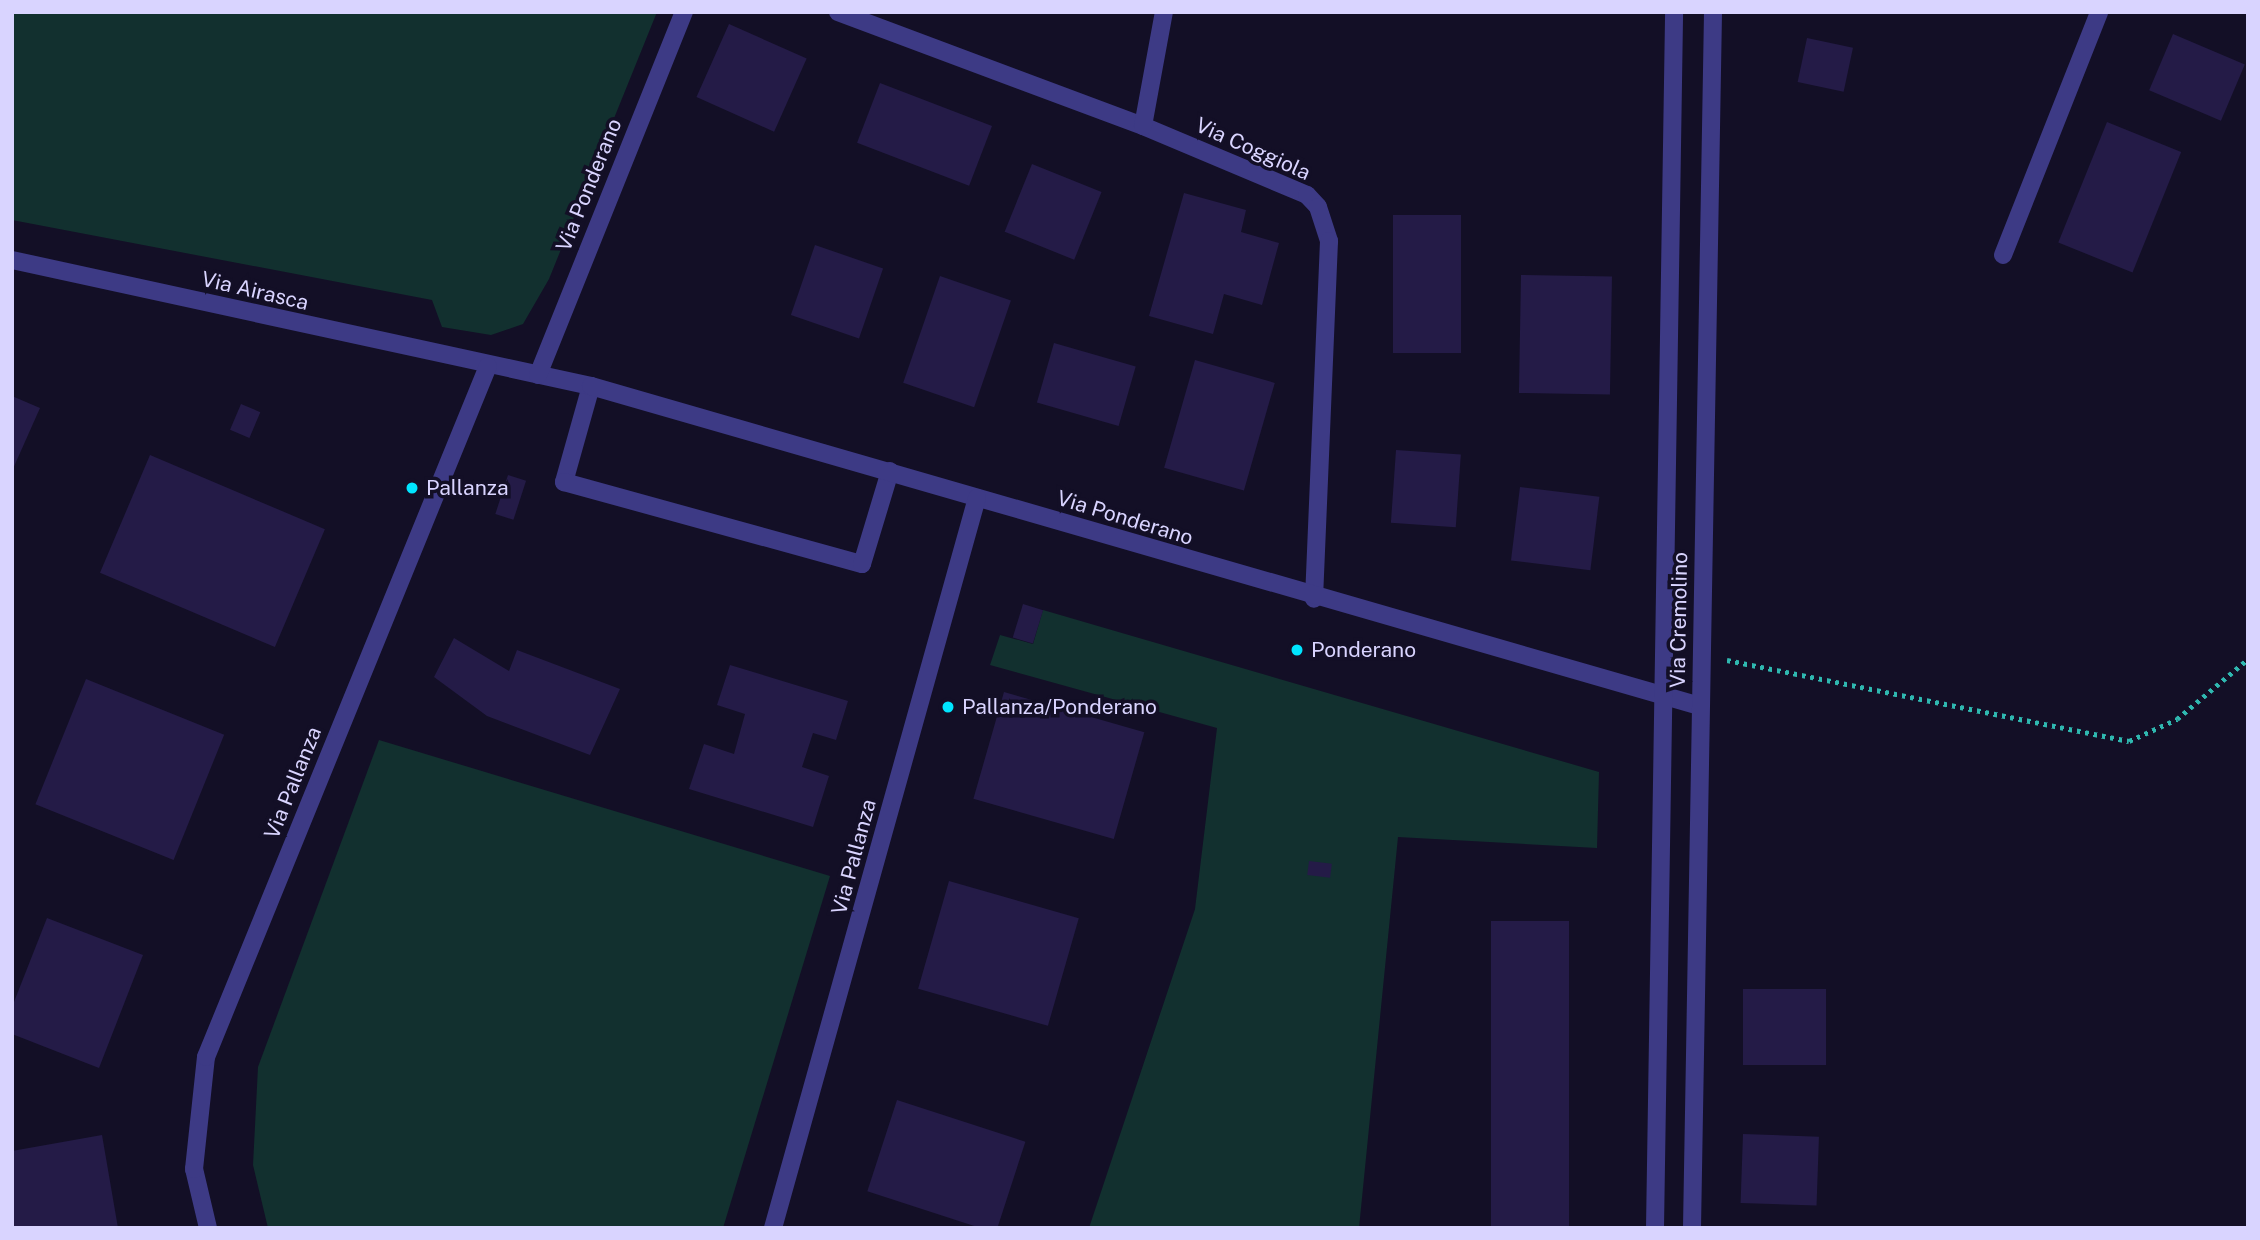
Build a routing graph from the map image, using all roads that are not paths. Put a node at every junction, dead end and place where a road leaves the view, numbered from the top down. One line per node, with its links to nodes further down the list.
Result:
1 (684, 12): 11 (street, Via Ponderano)
2 (838, 12): 7 (street, Via Coggiola)
3 (1164, 12): 7 (street)
4 (1674, 12): 16 (street, Via Cremolino)
5 (1713, 12): 17 (street, Via Cremolino)
6 (2099, 12): 8 (street)
7 (1143, 126): 15 (street, Via Coggiola)
8 (2003, 255)
9 (12, 260): 10 (street, Via Airasca)
10 (488, 366): 11 (street, Via Ponderano); 18 (street, Via Pallanza)
11 (538, 375): 12 (street, Via Ponderano)
12 (592, 386): 13 (street, Via Ponderano); 13 (street)
13 (890, 471): 14 (street, Via Ponderano)
14 (977, 498): 15 (street, Via Ponderano); 19 (street, Via Pallanza)
15 (1314, 598): 16 (street, Via Ponderano)
16 (1662, 694): 17 (street, Via Ponderano); 20 (street, Via Cremolino)
17 (1700, 706): 21 (street, Via Cremolino)
18 (208, 1228)
19 (772, 1228)
20 (1655, 1228)
21 (1692, 1228)

